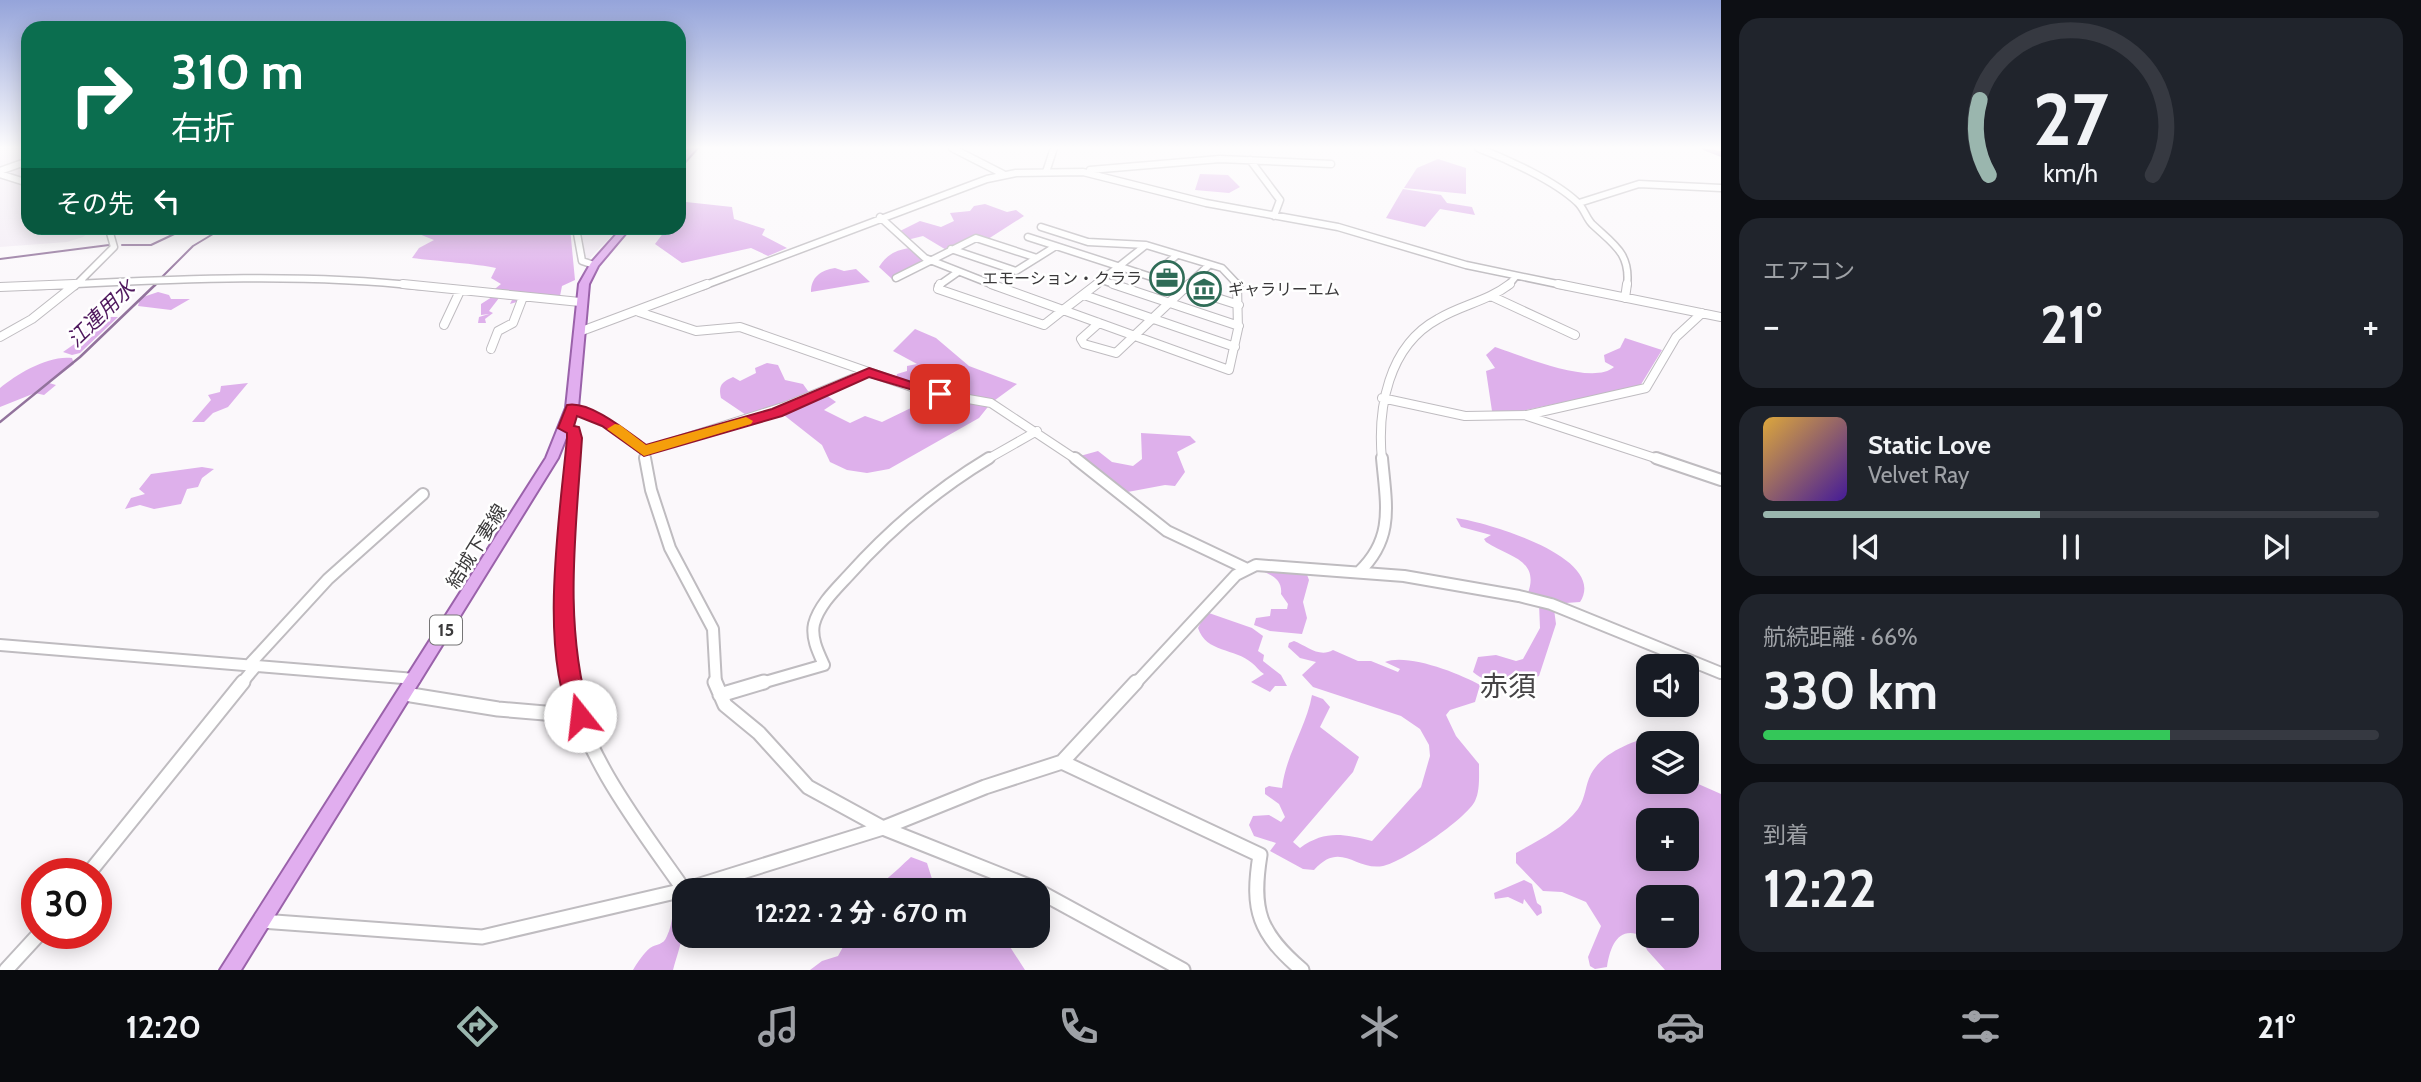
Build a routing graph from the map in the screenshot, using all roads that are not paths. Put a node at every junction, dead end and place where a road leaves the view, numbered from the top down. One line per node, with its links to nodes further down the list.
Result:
1 (948, 193): 8 (street)
2 (1167, 193): 7 (street)
3 (1275, 193): 7 (street)
4 (1563, 193): 6 (street)
5 (1610, 193): 6 (street)
6 (1579, 203): 37 (street)
7 (1274, 216): 26 (street)
8 (880, 217): 21 (street); 42 (street)
9 (1041, 227): 14 (street)
10 (111, 235): 30 (street)
11 (577, 235): 22 (street)
12 (620, 235): 22 (main road, 結城下妻線 / 15)
13 (1028, 237): 16 (street)
14 (1102, 243): 15 (street); 19 (street)
15 (1146, 245): 18 (street); 24 (street)
16 (1056, 246): 19 (street); 20 (street)
17 (951, 249): 20 (street); 20 (street); 21 (street)
18 (1177, 255): 23 (street); 27 (street)
19 (1086, 256): 24 (street)
20 (1037, 258)
21 (929, 261): 25 (street); 28 (street)
22 (594, 265): 38 (main road, 結城下妻線 / 15)
23 (1209, 265): 32 (street); 40 (street)
24 (1118, 266): 27 (street); 29 (street)
25 (958, 272): 41 (street); 41 (street)
26 (1516, 276): 35 (street); 37 (street)
27 (1151, 277): 32 (street)
28 (896, 278)
29 (1102, 280): 34 (street); 39 (street)
30 (75, 284): 31 (street); 33 (street); 52 (street)
31 (0, 287)
32 (1186, 288): 39 (street); 40 (street)
33 (460, 291): 36 (street); 47 (street)
34 (1084, 295): 41 (street); 45 (street)
35 (1491, 296): 50 (street); 56 (street)
36 (523, 297): 38 (street); 54 (street)
37 (1625, 298): 43 (street)
38 (580, 302): 49 (main road, 結城下妻線 / 15)
39 (1170, 303): 45 (street); 48 (street)
40 (1239, 305): 48 (street)
41 (1065, 311): 46 (street)
42 (639, 312): 49 (street); 55 (street)
43 (1702, 313): 44 (street); 58 (street)
44 (1721, 317)
45 (1153, 318): 51 (street); 53 (street)
46 (1099, 323): 51 (street); 51 (street)
47 (443, 325)
48 (1239, 326): 53 (street)
49 (579, 332): 57 (main road, 結城下妻線 / 15)
50 (1575, 335)
51 (1136, 336): 53 (street)
52 (0, 337)
53 (1235, 347)
54 (491, 349)
55 (869, 372): 60 (street); 61 (street)
56 (1382, 398): 58 (street); 65 (street)
57 (572, 408): 59 (main road, 結城下妻線 / 15); 61 (street)
58 (1527, 415): 62 (street)
59 (566, 428): 69 (main road, 結城下妻線 / 15); 72 (street)
60 (1037, 431): 64 (street); 71 (street)
61 (644, 451): 71 (street)
62 (1721, 480)
63 (424, 494): 67 (street)
64 (1245, 568): 65 (street); 73 (street)
65 (1359, 572): 68 (street)
66 (0, 645): 67 (street)
67 (253, 665): 69 (street); 75 (street)
68 (1721, 673)
69 (415, 679): 70 (main road, 結城下妻線 / 15)
70 (405, 694): 72 (street); 79 (main road, 結城下妻線 / 15)
71 (720, 695): 74 (street)
72 (580, 716): 76 (street)
73 (1062, 762): 74 (street); 84 (street)
74 (883, 828): 77 (street); 83 (street)
75 (101, 858)
76 (676, 878)
77 (723, 878)
78 (672, 893): 79 (street)
79 (259, 921): 82 (main road, 結城下妻線 / 15)
80 (25, 949): 81 (street)
81 (6, 970)
82 (230, 970)
83 (1183, 970)
84 (1302, 970)

